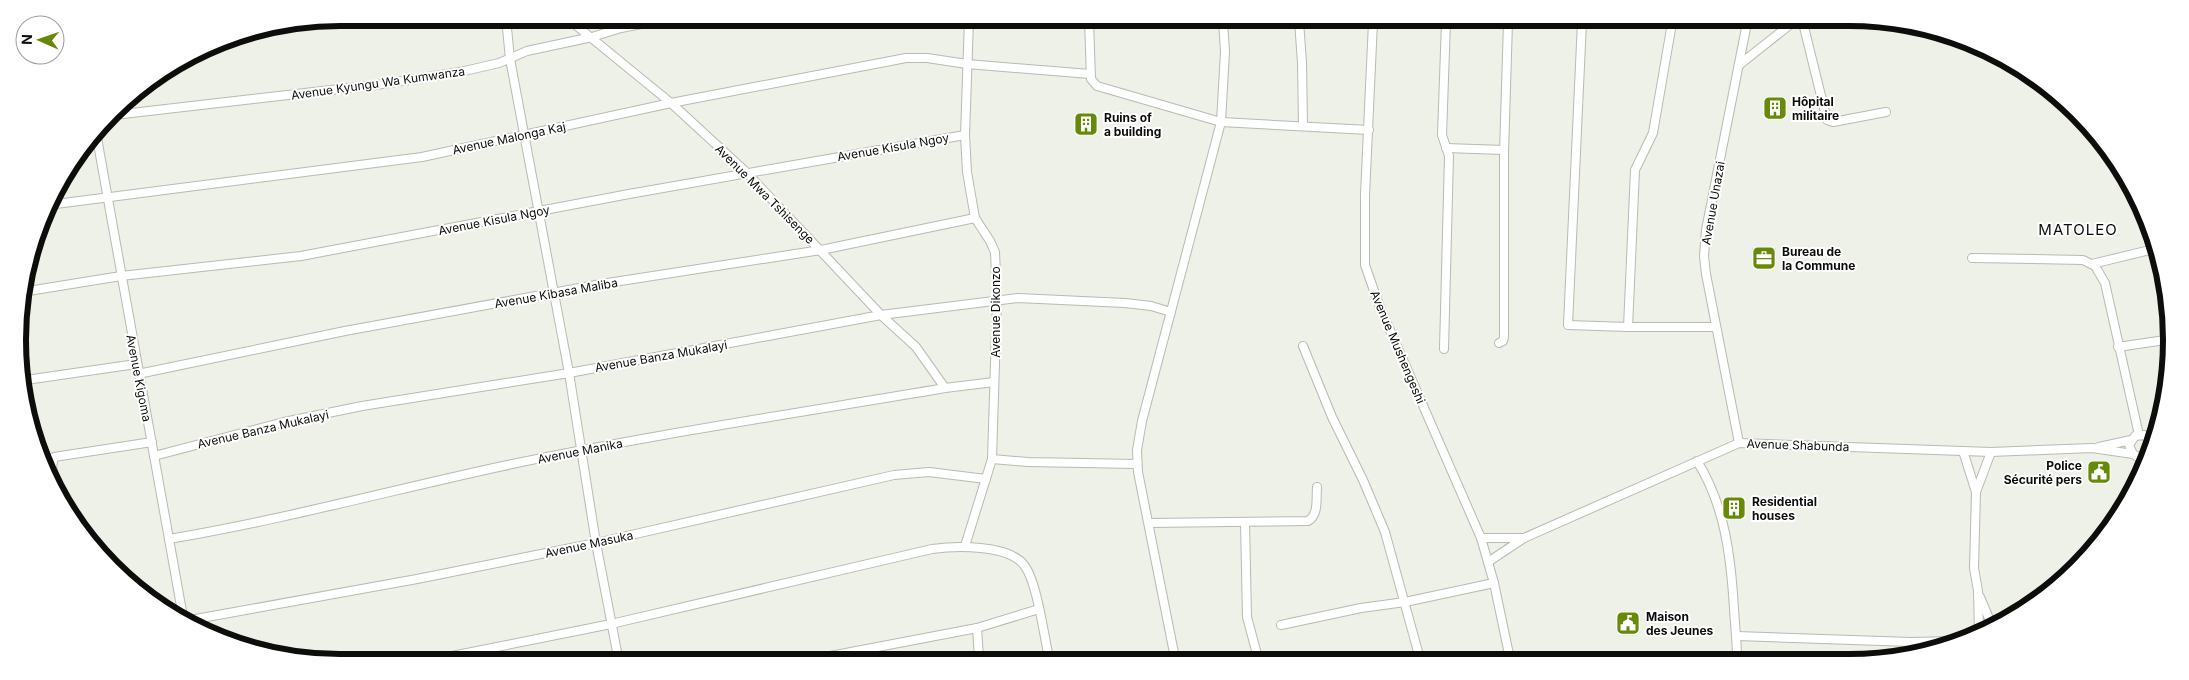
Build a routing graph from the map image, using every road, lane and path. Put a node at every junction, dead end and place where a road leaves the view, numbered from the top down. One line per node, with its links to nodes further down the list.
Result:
1 (507, 26): 17 (street)
2 (578, 26): 16 (street, Avenue Mwa Tshisenge)
3 (631, 26): 16 (street, Avenue Kyungu Wa Kumwanza)
4 (969, 26): 18 (street, Avenue Dikonzo)
5 (1089, 26): 20 (street)
6 (1223, 26): 24 (street)
7 (1299, 26): 25 (street)
8 (1373, 26): 26 (street, Avenue Mushengeshi)
9 (1446, 26): 30 (street)
10 (1508, 26): 31 (street)
11 (1582, 26): 48 (street)
12 (1672, 26): 48 (street)
13 (1746, 26): 19 (street, Avenue Unazai)
14 (1788, 26): 19 (street)
15 (1804, 26): 22 (street)
16 (592, 37): 17 (street, Avenue Kyungu Wa Kumwanza); 21 (street, Avenue Mwa Tshisenge)
17 (510, 59): 23 (street, Avenue Kyungu Wa Kumwanza); 27 (street)
18 (967, 64): 20 (street, Avenue Malonga Kaj); 21 (street, Avenue Malonga Kaj); 28 (street, Avenue Dikonzo)
19 (1739, 65): 47 (street, Avenue Unazai)
20 (1090, 74): 24 (street)
21 (671, 103): 27 (street, Avenue Malonga Kaj); 32 (street, Avenue Mwa Tshisenge)
22 (1886, 112)
23 (122, 114)
24 (1221, 122): 25 (street); 45 (street)
25 (1303, 126): 26 (street)
26 (1369, 130): 81 (street, Avenue Mushengeshi)
27 (525, 135): 33 (street, Avenue Malonga Kaj); 35 (street)
28 (965, 135): 32 (street, Avenue Kisula Ngoy); 36 (street, Avenue Dikonzo)
29 (97, 142): 33 (street, Avenue Kigoma)
30 (1446, 148): 31 (street); 53 (street)
31 (1504, 150): 50 (street)
32 (746, 172): 35 (street, Avenue Kisula Ngoy); 37 (street, Avenue Mwa Tshisenge)
33 (107, 197): 34 (street, Avenue Malonga Kaj); 41 (street, Avenue Kigoma)
34 (58, 204)
35 (540, 212): 41 (street, Avenue Kisula Ngoy); 43 (street)
36 (975, 218): 37 (street, Avenue Kibasa Maliba); 44 (street, Avenue Dikonzo)
37 (821, 250): 43 (street, Avenue Kibasa Maliba); 46 (street, Avenue Mwa Tshisenge)
38 (2149, 250): 40 (street)
39 (1972, 258): 40 (street)
40 (2092, 264): 52 (street)
41 (121, 276): 42 (street, Avenue Kisula Ngoy); 54 (street, Avenue Kigoma)
42 (30, 291)
43 (554, 293): 55 (street); 56 (street, Avenue Kibasa Maliba)
44 (997, 299): 45 (street, Avenue Banza Mukalayi); 46 (street, Avenue Banza Mukalayi); 58 (street, Avenue Dikonzo)
45 (1172, 312): 74 (street)
46 (881, 315): 55 (street, Avenue Banza Mukalayi); 59 (street, Avenue Mwa Tshisenge)
47 (1716, 327): 48 (street); 64 (street, Avenue Unazai)
48 (1628, 328)
49 (2163, 340): 52 (street)
50 (1499, 343)
51 (1303, 346): 89 (street)
52 (2118, 347): 60 (street)
53 (1444, 349)
54 (136, 364): 56 (street, Avenue Kigoma); 57 (street)
55 (569, 372): 66 (street); 70 (street, Avenue Banza Mukalayi)
56 (138, 374): 63 (street, Avenue Kigoma)
57 (29, 380)
58 (994, 382): 59 (street, Avenue Manika); 72 (street, Avenue Dikonzo)
59 (946, 388): 66 (street, Avenue Manika)
60 (2147, 436)
61 (2147, 438): 62 (street)
62 (2131, 440): 65 (street); 69 (street)
63 (152, 442): 70 (street, Avenue Kigoma); 75 (street)
64 (1738, 443): 67 (street, Avenue Shabunda); 73 (street, Avenue Shabunda)
65 (2092, 448): 68 (street, Avenue Shabunda); 69 (street)
66 (582, 450): 83 (street, Avenue Manika); 84 (street)
67 (1963, 451): 68 (street, Avenue Shabunda); 78 (street)
68 (1991, 452): 78 (street)
69 (2133, 454): 71 (street)
70 (154, 456): 83 (street, Avenue Kigoma)
71 (2140, 457)
72 (992, 459): 74 (street); 76 (street, Avenue Dikonzo)
73 (1698, 461): 82 (street, Avenue Shabunda); 98 (street)
74 (1137, 464): 80 (street)
75 (52, 465)
76 (986, 479): 84 (street, Avenue Masuka); 85 (street, Avenue Dikonzo)
77 (1317, 487): 79 (street)
78 (1976, 492): 88 (street)
79 (1245, 522): 80 (street); 108 (street)
80 (1149, 523): 107 (street)
81 (1481, 538): 82 (street); 86 (street, Avenue Mushengeshi)
82 (1524, 538): 86 (street)
83 (169, 539): 91 (street, Avenue Kigoma)
84 (596, 543): 92 (street, Avenue Masuka); 94 (street)
85 (965, 546): 90 (street); 94 (street)
86 (1488, 562): 87 (street, Avenue Mushengeshi)
87 (1494, 583): 89 (street); 110 (street, Avenue Mushengeshi)
88 (1978, 591): 93 (street); 96 (street)
89 (1404, 602): 95 (street); 109 (street)
90 (1039, 609): 97 (street); 106 (street)
91 (182, 611)
92 (197, 619)
93 (1989, 621)
94 (611, 624): 102 (street); 103 (street)
95 (1281, 624)
96 (1978, 626)
97 (977, 628): 104 (street); 105 (street)
98 (1737, 636): 100 (street); 111 (street)
99 (1935, 641): 100 (street)
100 (1911, 642): 101 (street)
101 (1912, 647)
102 (462, 654)
103 (617, 654)
104 (841, 654)
105 (979, 654)
106 (1048, 654)
107 (1174, 654)
108 (1257, 654)
109 (1419, 654)
110 (1509, 654)
111 (1737, 654)

